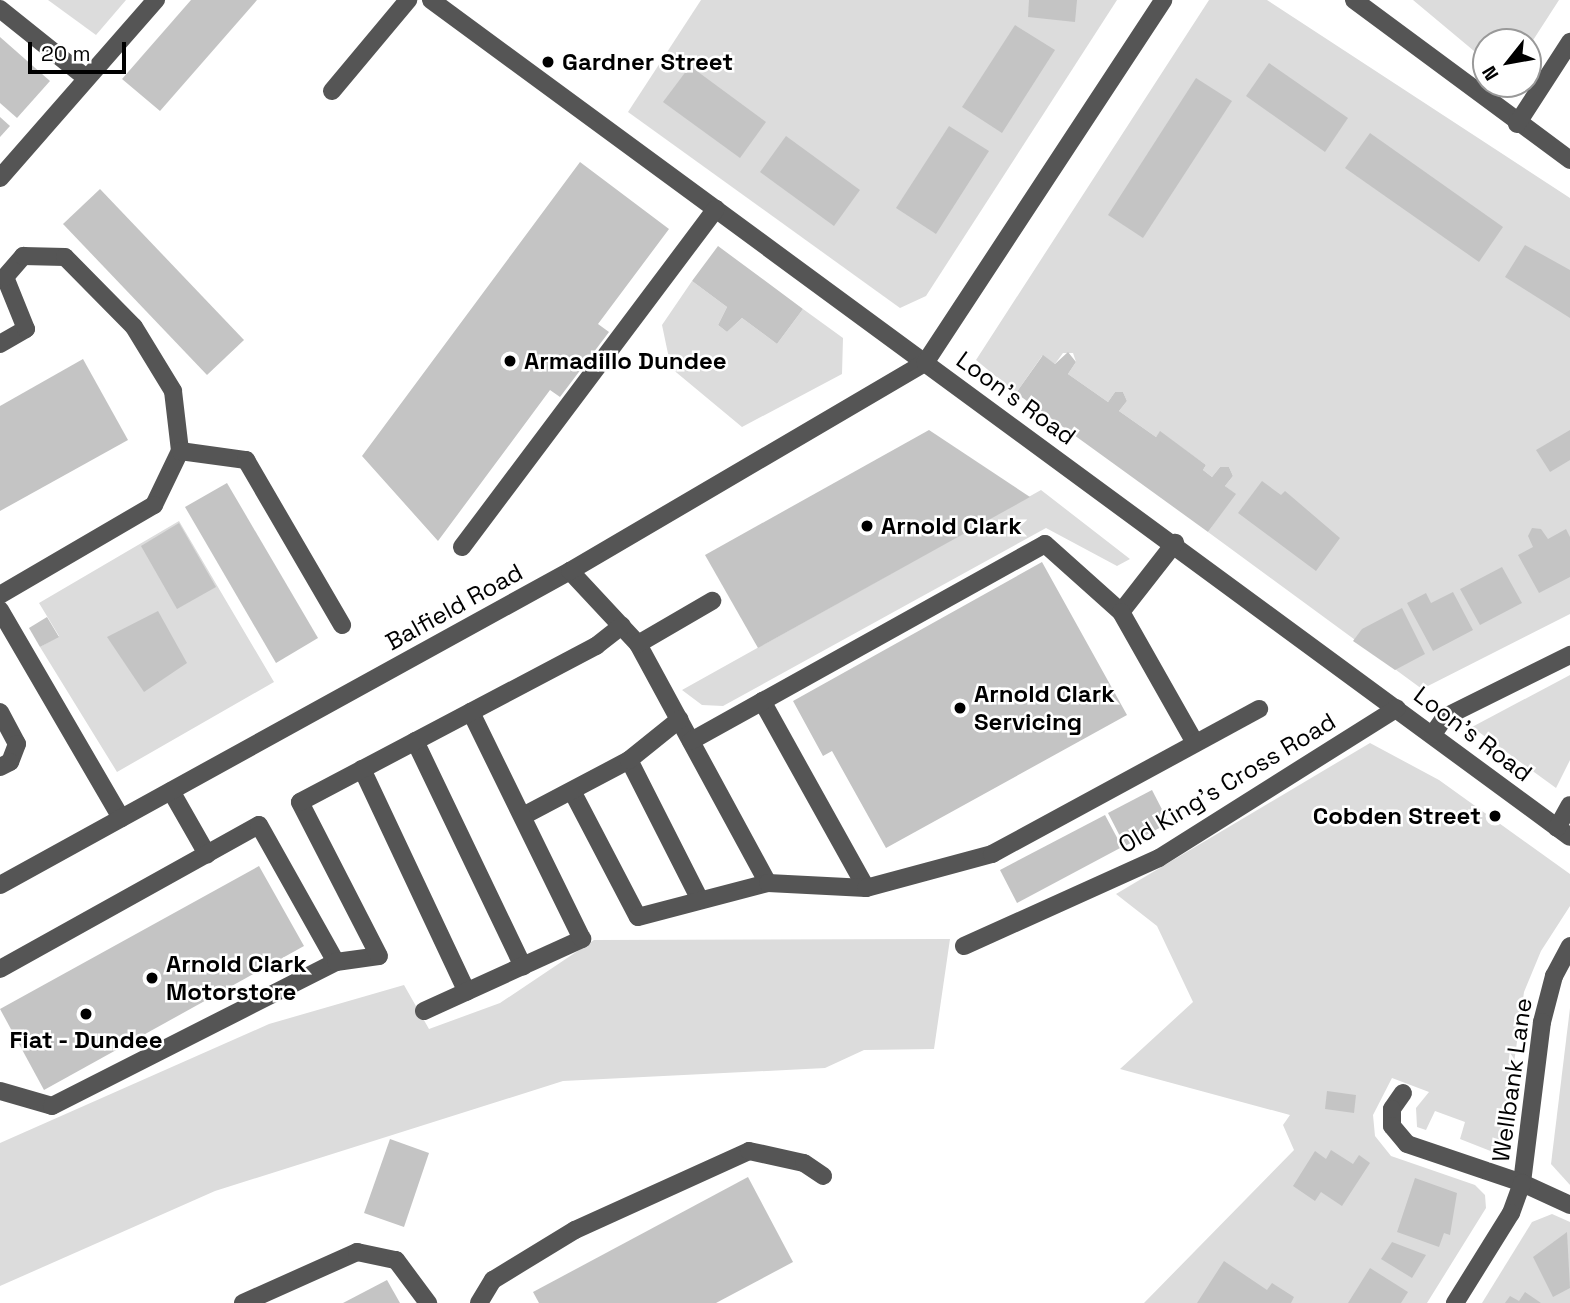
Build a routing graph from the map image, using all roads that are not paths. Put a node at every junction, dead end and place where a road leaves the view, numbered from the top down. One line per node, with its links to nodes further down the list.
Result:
1 (156, 0): 8 (street)
2 (408, 0): 9 (street)
3 (431, 0): 13 (street, Loon's Road)
4 (1163, 0): 15 (street)
5 (1354, 0): 10 (street)
6 (0, 9): 8 (street)
7 (1570, 42): 10 (street)
8 (86, 78): 12 (street)
9 (332, 91)
10 (1517, 124): 11 (street)
11 (1570, 160)
12 (0, 178)
13 (716, 209): 15 (street, Loon's Road); 18 (street)
14 (0, 344): 16 (street)
15 (925, 363): 17 (street, Loon's Road); 19 (street, Balfield Road)
16 (180, 451): 20 (street); 24 (street)
17 (1175, 543): 23 (street); 29 (street, Loon's Road)
18 (463, 547)
19 (570, 571): 25 (street); 41 (street, Balfield Road)
20 (0, 595)
21 (712, 601): 26 (street)
22 (0, 610): 45 (street)
23 (1121, 612): 28 (street); 37 (street)
24 (342, 625)
25 (622, 626): 26 (street); 32 (street)
26 (638, 644): 33 (street)
27 (1570, 655): 34 (street)
28 (762, 701): 36 (street); 50 (street)
29 (1397, 708): 34 (street, Loon's Road); 52 (street, Old King's Cross Road)
30 (1259, 709): 37 (street)
31 (0, 712): 39 (street)
32 (471, 712): 35 (street); 44 (street)
33 (680, 719): 36 (street); 38 (street)
34 (1433, 734): 46 (street, Loon's Road)
35 (415, 741): 40 (street); 55 (street)
36 (691, 741): 48 (street)
37 (1195, 743): 50 (street)
38 (629, 760): 42 (street); 51 (street)
39 (0, 767)
40 (362, 769): 54 (street); 57 (street)
41 (171, 791): 45 (street, Balfield Road); 47 (street)
42 (572, 791): 44 (street); 51 (street)
43 (1570, 804): 46 (street)
44 (523, 816): 55 (street)
45 (121, 818): 49 (street, Balfield Road)
46 (1564, 833)
47 (208, 854): 54 (street); 56 (street)
48 (768, 883): 50 (street); 51 (street)
49 (0, 885)
50 (866, 888)
51 (700, 900)
52 (964, 946)
53 (1570, 946): 62 (street, Wellbank Lane)
54 (336, 962): 59 (street)
55 (523, 966): 57 (street)
56 (0, 969)
57 (467, 992): 58 (street)
58 (424, 1011)
59 (0, 1091)
60 (1404, 1093): 62 (street, Wellbank Lane)
61 (824, 1176): 66 (street)
62 (1522, 1183): 63 (street, Wellbank Lane); 67 (street)
63 (1570, 1205)
64 (243, 1303): 65 (street)
65 (428, 1303)
66 (479, 1303)
67 (1455, 1303)

